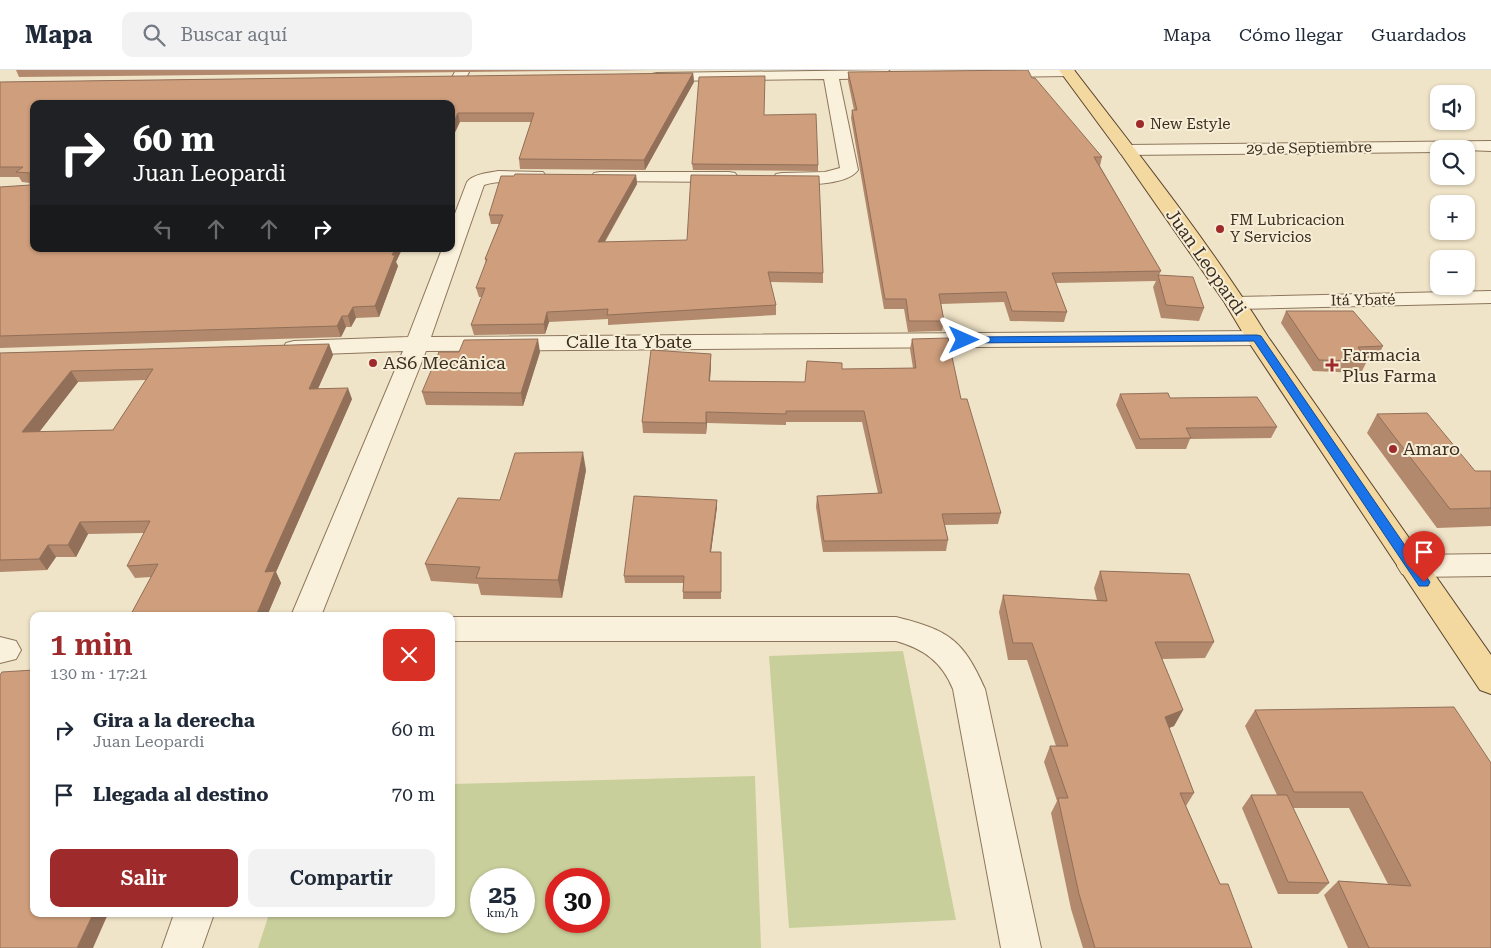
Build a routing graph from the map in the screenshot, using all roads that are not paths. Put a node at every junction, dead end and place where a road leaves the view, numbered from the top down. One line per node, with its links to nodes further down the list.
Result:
1 (1067, 71): 3 (street); 9 (main road, Juan Leopardi)
2 (831, 72): 4 (street); 6 (street); 11 (street)
3 (979, 73)
4 (900, 74)
5 (457, 76): 7 (street)
6 (645, 77)
7 (479, 79)
8 (1491, 146): 9 (street, 29 de Septiembre)
9 (1127, 150): 15 (main road, Juan Leopardi)
10 (747, 178): 12 (street)
11 (766, 178)
12 (455, 240)
13 (451, 252): 17 (street)
14 (1491, 298): 15 (street, Itá Ybaté)
15 (1236, 303): 16 (main road, Juan Leopardi)
16 (1257, 338): 17 (street, Calle Ita Ybate); 20 (main road, Juan Leopardi)
17 (417, 344): 18 (street, Calle Ita Ybate); 21 (street)
18 (278, 348)
19 (1491, 565): 20 (street)
20 (1412, 566): 23 (main road, Juan Leopardi)
21 (308, 612)
22 (455, 629): 26 (street)
23 (1491, 681)
24 (193, 917): 25 (street)
25 (182, 948)
26 (1021, 948)

